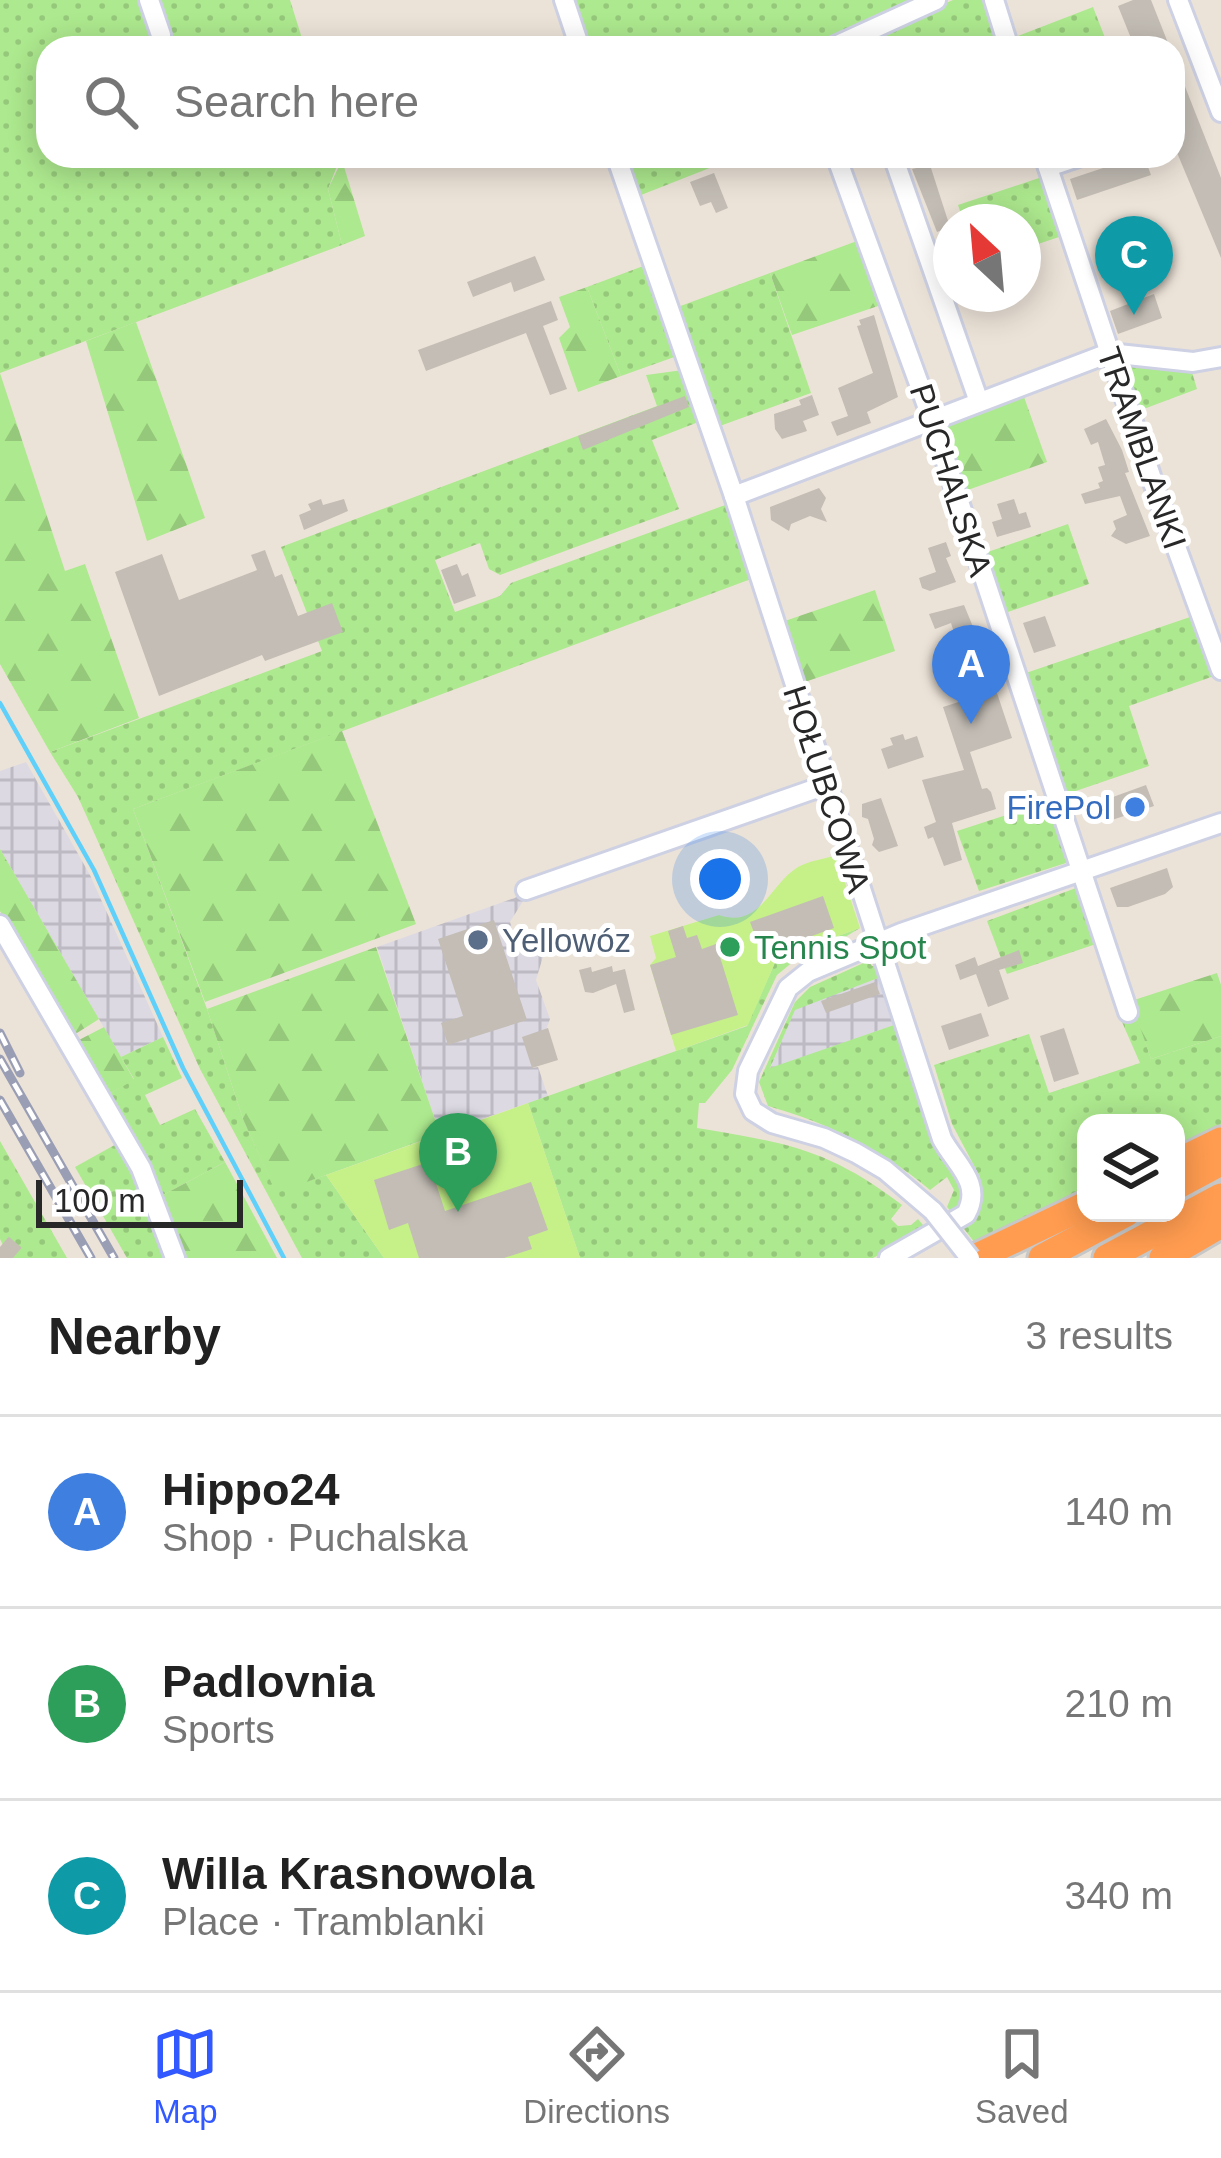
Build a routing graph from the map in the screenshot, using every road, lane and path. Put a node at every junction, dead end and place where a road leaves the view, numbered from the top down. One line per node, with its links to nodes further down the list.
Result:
1 (149, 0): 6 (street)
2 (564, 0): 7 (street)
3 (936, 0): 8 (street)
4 (994, 0): 9 (street)
5 (1178, 0): 10 (street)
6 (161, 35)
7 (576, 36)
8 (857, 36)
9 (1005, 36)
10 (1221, 112)
11 (620, 168): 19 (street, HOŁUBCOWA)
12 (840, 168): 18 (street, PUCHALSKA)
13 (897, 168): 17 (street)
14 (1048, 168): 15 (street, TRAMBLANKI)
15 (1109, 352): 16 (street); 17 (street); 20 (street, TRAMBLANKI)
16 (1221, 357)
17 (980, 402): 18 (street)
18 (932, 420): 19 (street); 23 (street, PUCHALSKA)
19 (734, 496): 21 (street, HOŁUBCOWA)
20 (1221, 670)
21 (826, 785): 24 (street); 26 (street, HOŁUBCOWA)
22 (1221, 823): 23 (street)
23 (1081, 871): 26 (street); 27 (street, PUCHALSKA)
24 (526, 890)
25 (0, 925): 36 (street)
26 (879, 944): 37 (street, HOŁUBCOWA); 38 (street, bridge)
27 (1128, 1012)
28 (1221, 1141): 29 (highway)
29 (1185, 1159)
30 (1221, 1162): 31 (highway)
31 (1185, 1181)
32 (1221, 1197): 40 (highway)
33 (1077, 1209): 38 (highway)
34 (1109, 1222): 39 (highway)
35 (1221, 1224): 41 (highway)
36 (175, 1258)
37 (889, 1258)
38 (972, 1258)
39 (1042, 1258)
40 (1107, 1258)
41 (1163, 1258)

